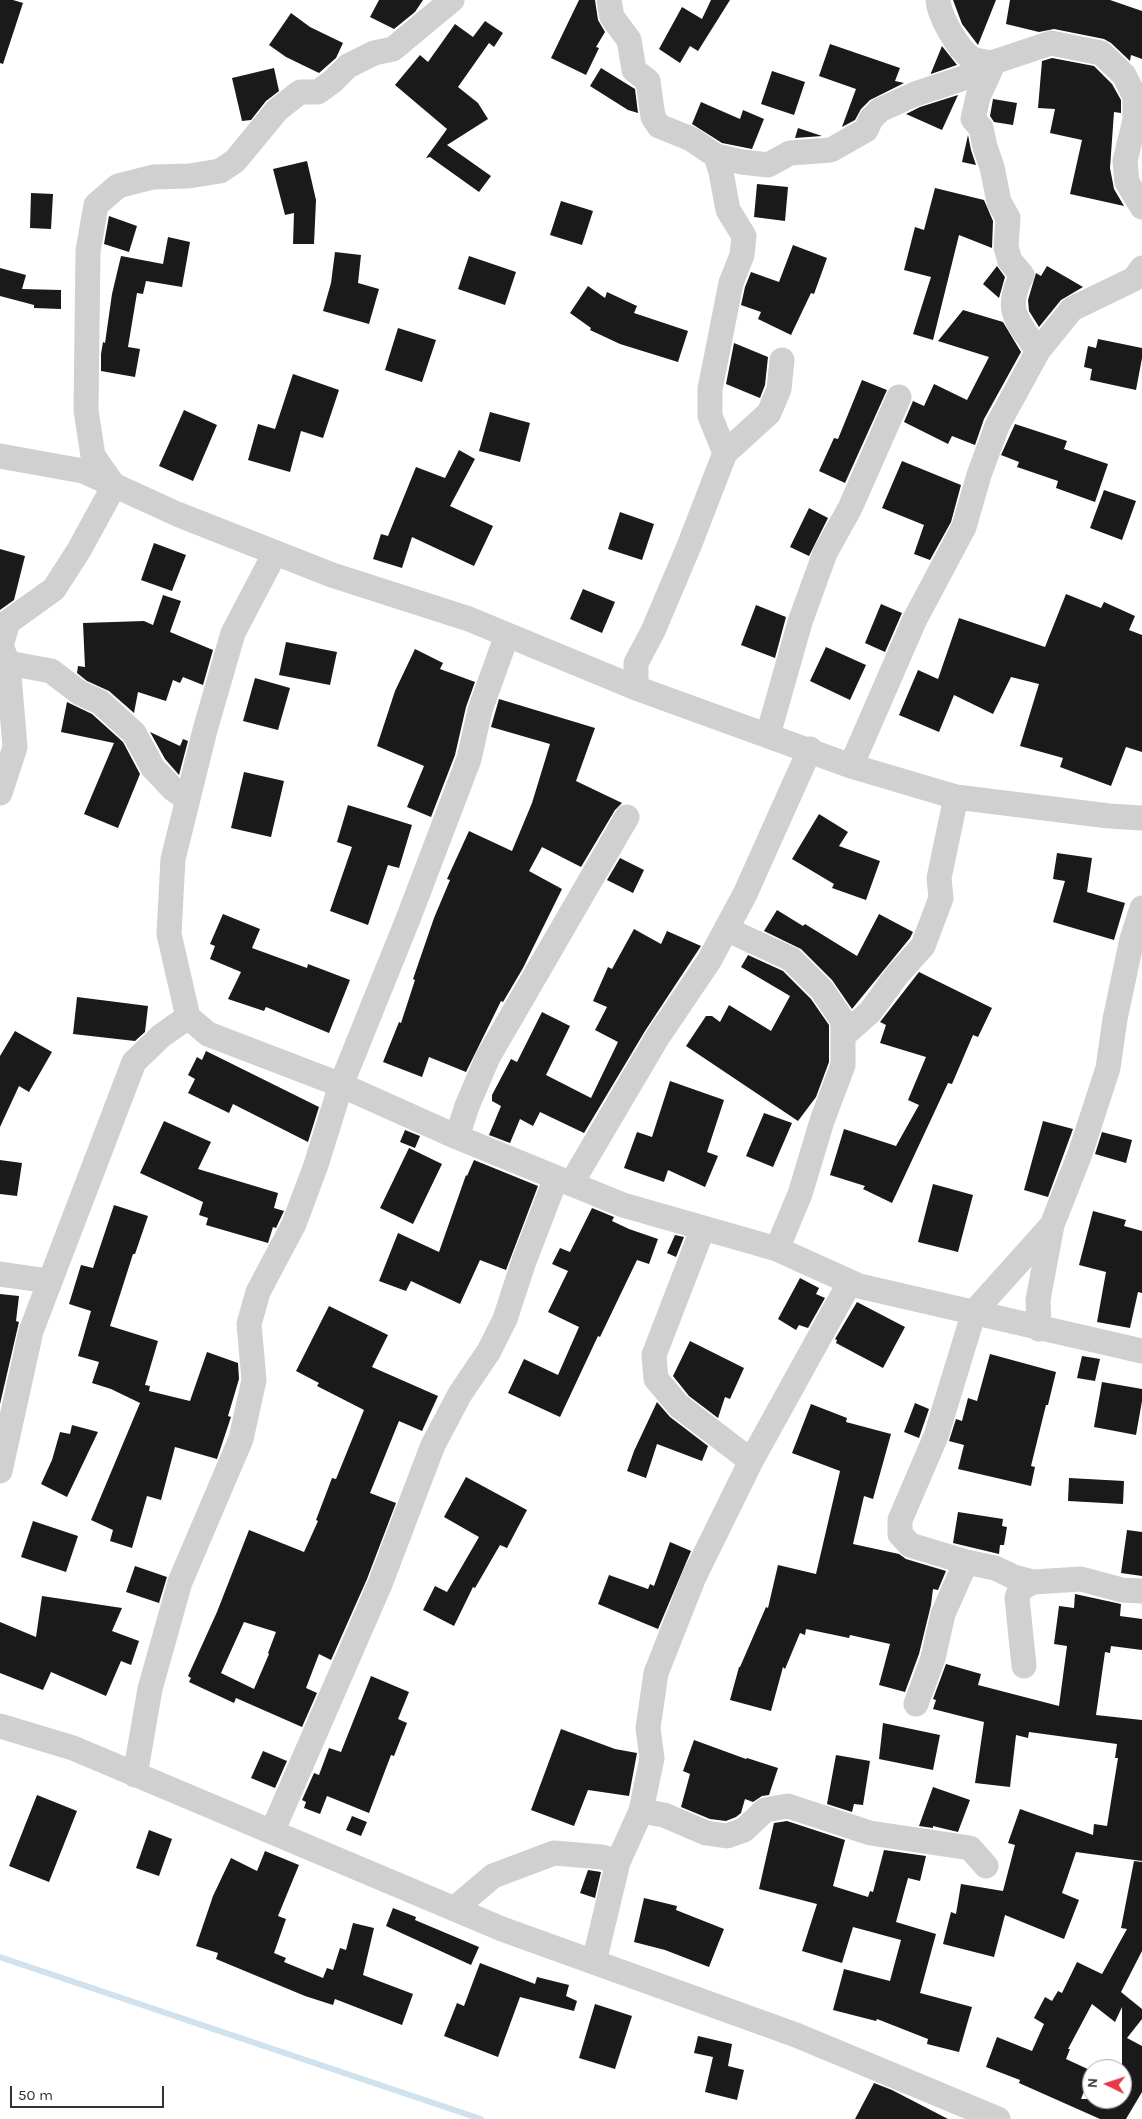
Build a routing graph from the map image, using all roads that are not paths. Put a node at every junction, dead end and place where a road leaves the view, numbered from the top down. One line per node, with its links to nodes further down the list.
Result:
1 (452, 0): 13 (street)
2 (609, 0): 5 (street)
3 (938, 0): 4 (street)
4 (992, 63): 5 (street); 6 (street); 8 (street)
5 (716, 156): 11 (street)
6 (1142, 207)
7 (1142, 268): 8 (street)
8 (1038, 351): 20 (street)
9 (782, 360): 11 (street)
10 (899, 397): 18 (street)
11 (725, 454): 17 (street)
12 (0, 456): 13 (street)
13 (114, 486): 14 (street); 16 (street)
14 (275, 553): 15 (street); 23 (street)
15 (507, 635): 17 (street); 30 (street)
16 (8, 663): 21 (street); 23 (street)
17 (636, 688): 18 (street)
18 (768, 735): 19 (street)
19 (810, 750): 20 (street); 27 (street)
20 (851, 766): 22 (street)
21 (0, 793)
22 (956, 797): 25 (street); 29 (street)
23 (188, 799): 28 (street)
24 (627, 817): 31 (street)
25 (1142, 818)
26 (1142, 908): 33 (street)
27 (726, 929): 29 (street); 32 (street)
28 (188, 1017): 30 (street); 37 (street)
29 (843, 1036): 35 (street)
30 (341, 1085): 31 (street); 50 (street)
31 (457, 1137): 32 (street)
32 (563, 1181): 34 (street); 52 (street)
33 (1052, 1225): 39 (street); 40 (street)
34 (703, 1228): 35 (street); 42 (street)
35 (778, 1249): 38 (street)
36 (0, 1274): 37 (street)
37 (49, 1281): 43 (street)
38 (850, 1282): 39 (street); 42 (street)
39 (974, 1312): 40 (street); 44 (street)
40 (1039, 1329): 41 (street)
41 (1142, 1351)
42 (751, 1461): 51 (street)
43 (0, 1471)
44 (966, 1562): 45 (street); 48 (street)
45 (1033, 1582): 46 (street); 47 (street)
46 (1142, 1591)
47 (1024, 1666)
48 (916, 1704)
49 (0, 1726): 50 (street)
50 (136, 1775): 52 (street)
51 (641, 1811): 53 (street); 54 (street)
52 (272, 1832): 55 (street)
53 (618, 1862): 55 (street); 56 (street)
54 (986, 1866)
55 (454, 1909): 56 (street)
56 (594, 1962): 57 (street)
57 (998, 2119)

